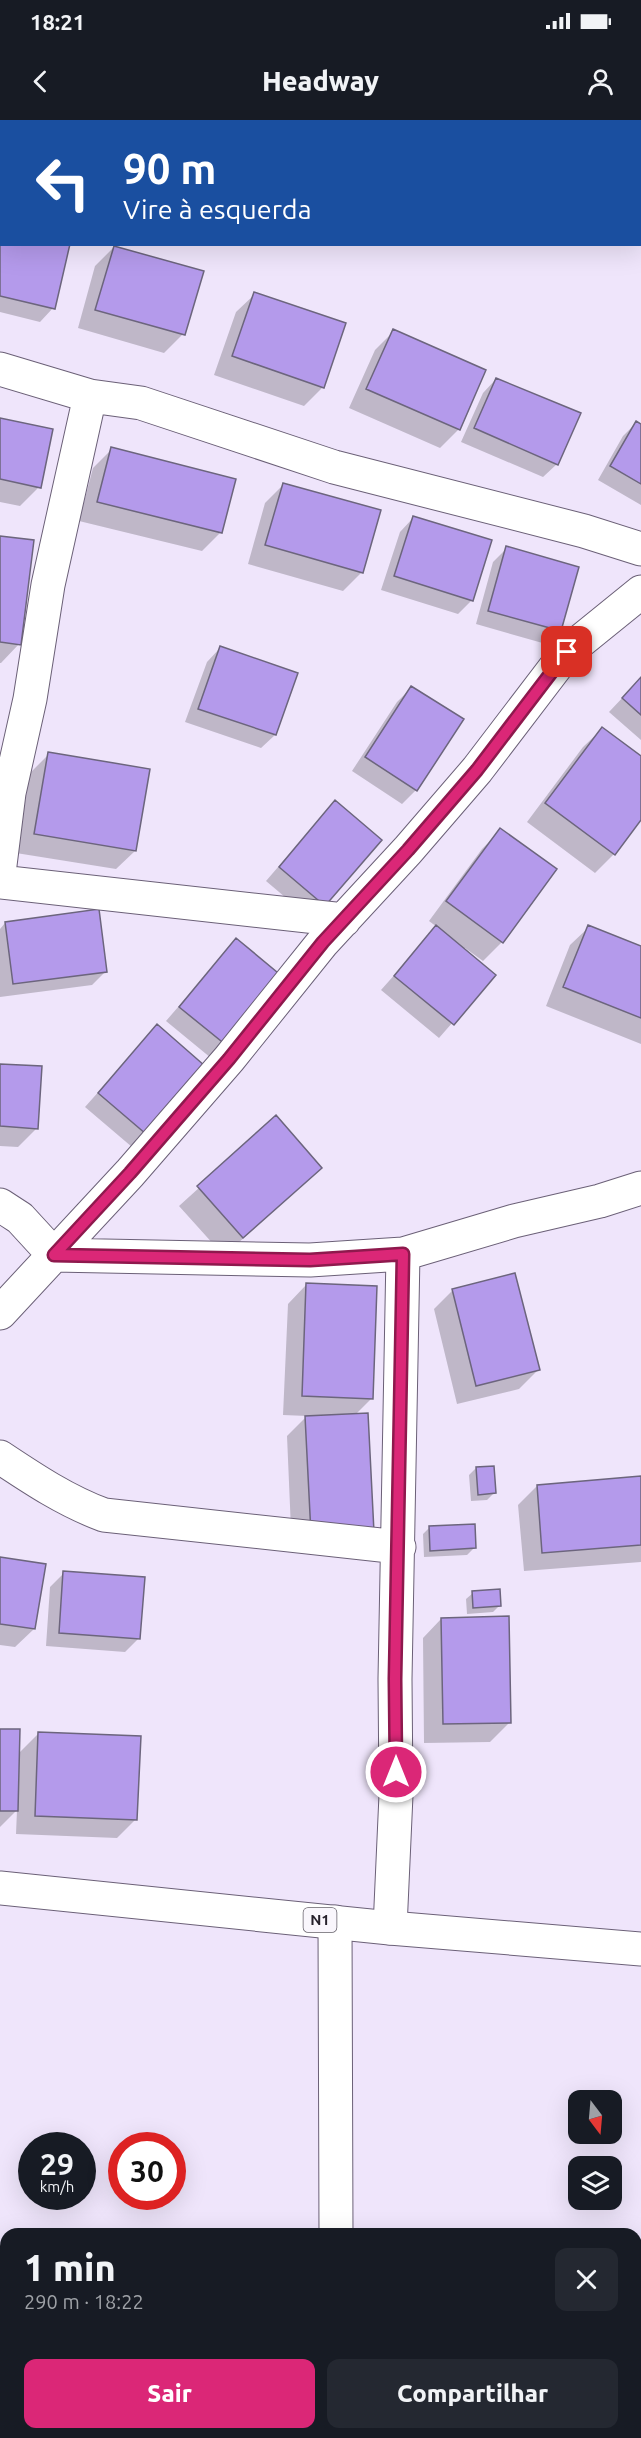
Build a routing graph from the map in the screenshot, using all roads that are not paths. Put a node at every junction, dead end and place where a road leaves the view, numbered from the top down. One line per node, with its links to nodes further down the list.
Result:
1 (0, 369): 2 (street)
2 (90, 396): 3 (street); 5 (street)
3 (641, 549)
4 (641, 592): 7 (street)
5 (0, 865)
6 (0, 882): 7 (street)
7 (344, 920): 11 (street)
8 (641, 1188): 10 (street)
9 (0, 1205): 11 (street)
10 (403, 1254): 11 (street); 14 (street)
11 (54, 1255): 12 (street)
12 (0, 1313)
13 (0, 1457): 14 (street)
14 (399, 1547): 17 (street)
15 (0, 1888): 16 (street, N1)
16 (335, 1922): 17 (street, N1); 19 (street)
17 (390, 1928): 18 (street, N1)
18 (641, 1949)
19 (336, 2228)

